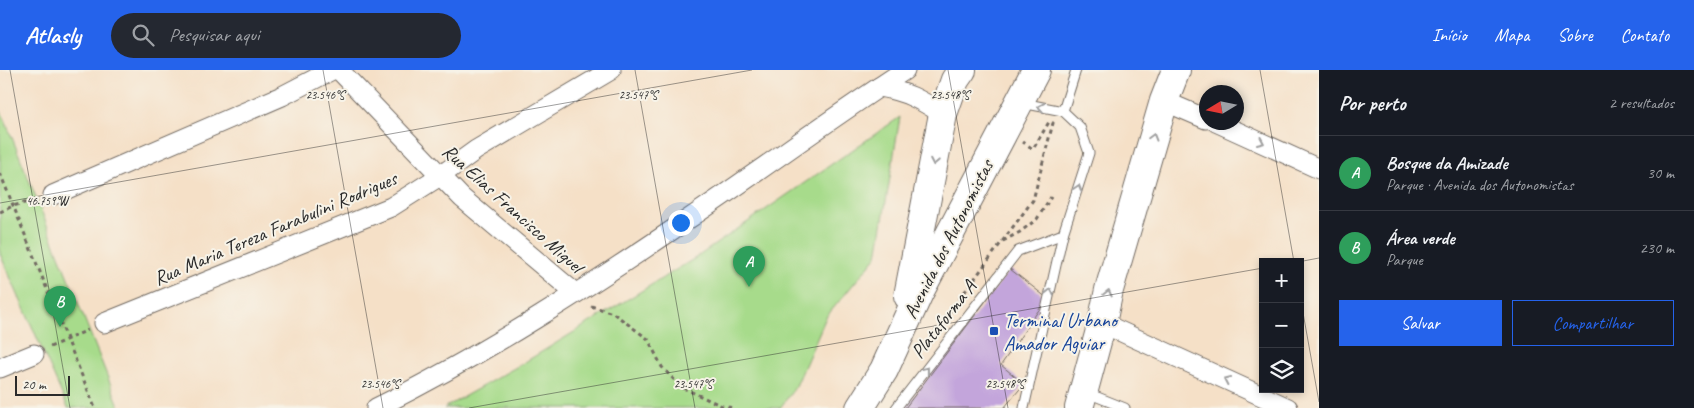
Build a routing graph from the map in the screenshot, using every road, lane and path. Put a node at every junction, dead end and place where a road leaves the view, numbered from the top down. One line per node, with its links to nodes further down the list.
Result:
1 (332, 70): 21 (street)
2 (339, 70): 20 (street, Rua Elias Francisco Miguel)
3 (611, 70): 20 (street, Rua Maria Tereza Farabulini Rodrigues)
4 (905, 70): 10 (street)
5 (1036, 70): 12 (main road, Avenida dos Autonomistas)
6 (1076, 70): 13 (lane)
7 (1163, 70): 11 (main road)
8 (1176, 70): 11 (main road)
9 (956, 73): 14 (main road)
10 (879, 87): 14 (street); 27 (street)
11 (1164, 101): 15 (street); 29 (main road, one-way to 11)
12 (1019, 103): 13 (lane, one-way to 12); 30 (main road, Avenida dos Autonomistas)
13 (1063, 111): 25 (lane, one-way to 13)
14 (943, 114): 30 (main road, one-way to 30)
15 (1199, 116)
16 (1234, 130): 18 (street, one-way to 18)
17 (1026, 134): 26 (path)
18 (1319, 169)
19 (0, 173): 23 (path)
20 (440, 176): 27 (street, Rua Elias Francisco Miguel); 28 (street, Rua Maria Tereza Farabulini Rodrigues)
21 (53, 195): 23 (path)
22 (1051, 197): 26 (path)
23 (14, 206): 24 (path); 31 (path)
24 (0, 212)
25 (1064, 234): 40 (lane, Plataforma A, one-way to 25); 41 (lane, one-way to 25)
26 (1002, 241): 32 (path)
27 (574, 293): 37 (street); 38 (path)
28 (104, 323): 31 (path)
29 (1102, 323): 35 (main road); 43 (street, one-way to 29)
30 (901, 332): 39 (main road, Avenida dos Autonomistas)
31 (66, 339): 33 (path); 36 (path)
32 (921, 351)
33 (34, 354): 34 (street)
34 (0, 368)
35 (1082, 400): 42 (lane)
36 (95, 408)
37 (376, 408)
38 (734, 408)
39 (860, 408)
40 (896, 408)
41 (1024, 408)
42 (1125, 408)
43 (1288, 408)

